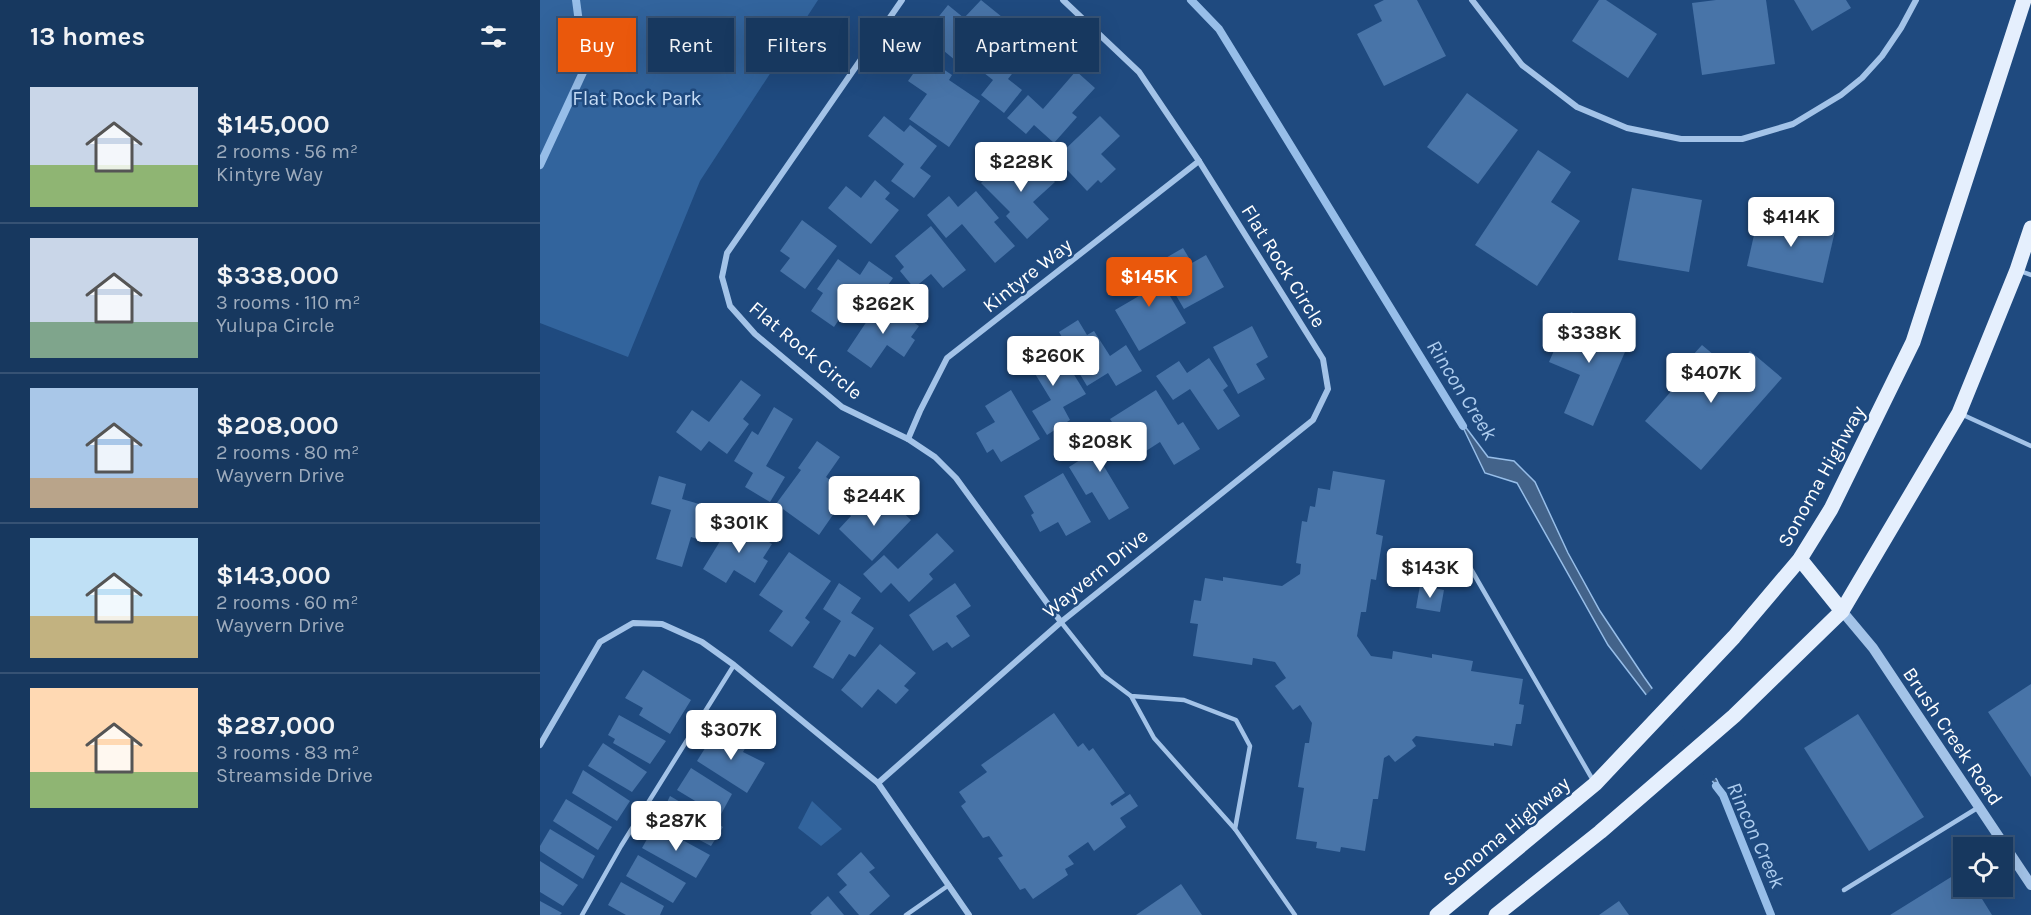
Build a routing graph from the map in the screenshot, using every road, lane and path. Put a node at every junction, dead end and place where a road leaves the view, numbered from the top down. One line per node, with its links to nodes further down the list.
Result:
1 (902, 0): 11 (street, Flat Rock Circle)
2 (1063, 0): 6 (street, Flat Rock Circle)
3 (1472, 0): 4 (street)
4 (1916, 0)
5 (2024, 0): 14 (main road, Sonoma Highway)
6 (1199, 162): 9 (street, Flat Rock Circle); 11 (street, Kintyre Way)
7 (2031, 228): 8 (main road)
8 (2024, 272): 10 (main road)
9 (1328, 389): 16 (street, Wayvern Drive)
10 (1959, 413): 12 (lane); 15 (main road)
11 (908, 439): 16 (street, Flat Rock Circle)
12 (2031, 446)
13 (1464, 557): 21 (lane)
14 (1800, 559): 15 (main road); 21 (main road, Sonoma Highway)
15 (1842, 611): 22 (street, Brush Creek Road); 32 (main road)
16 (1061, 622): 18 (lane); 20 (street, Wayvern Drive)
17 (734, 665): 19 (street); 20 (street); 27 (lane)
18 (1131, 696): 23 (lane); 23 (lane)
19 (540, 745)
20 (878, 783): 24 (street)
21 (1595, 784): 31 (main road, Sonoma Highway)
22 (1979, 807): 25 (street, Brush Creek Road); 26 (lane)
23 (1234, 829): 30 (lane)
24 (948, 885): 28 (lane); 29 (street)
25 (2031, 885)
26 (1844, 890)
27 (582, 915)
28 (906, 915)
29 (969, 915)
30 (1295, 915)
31 (1437, 915)
32 (1496, 915)

